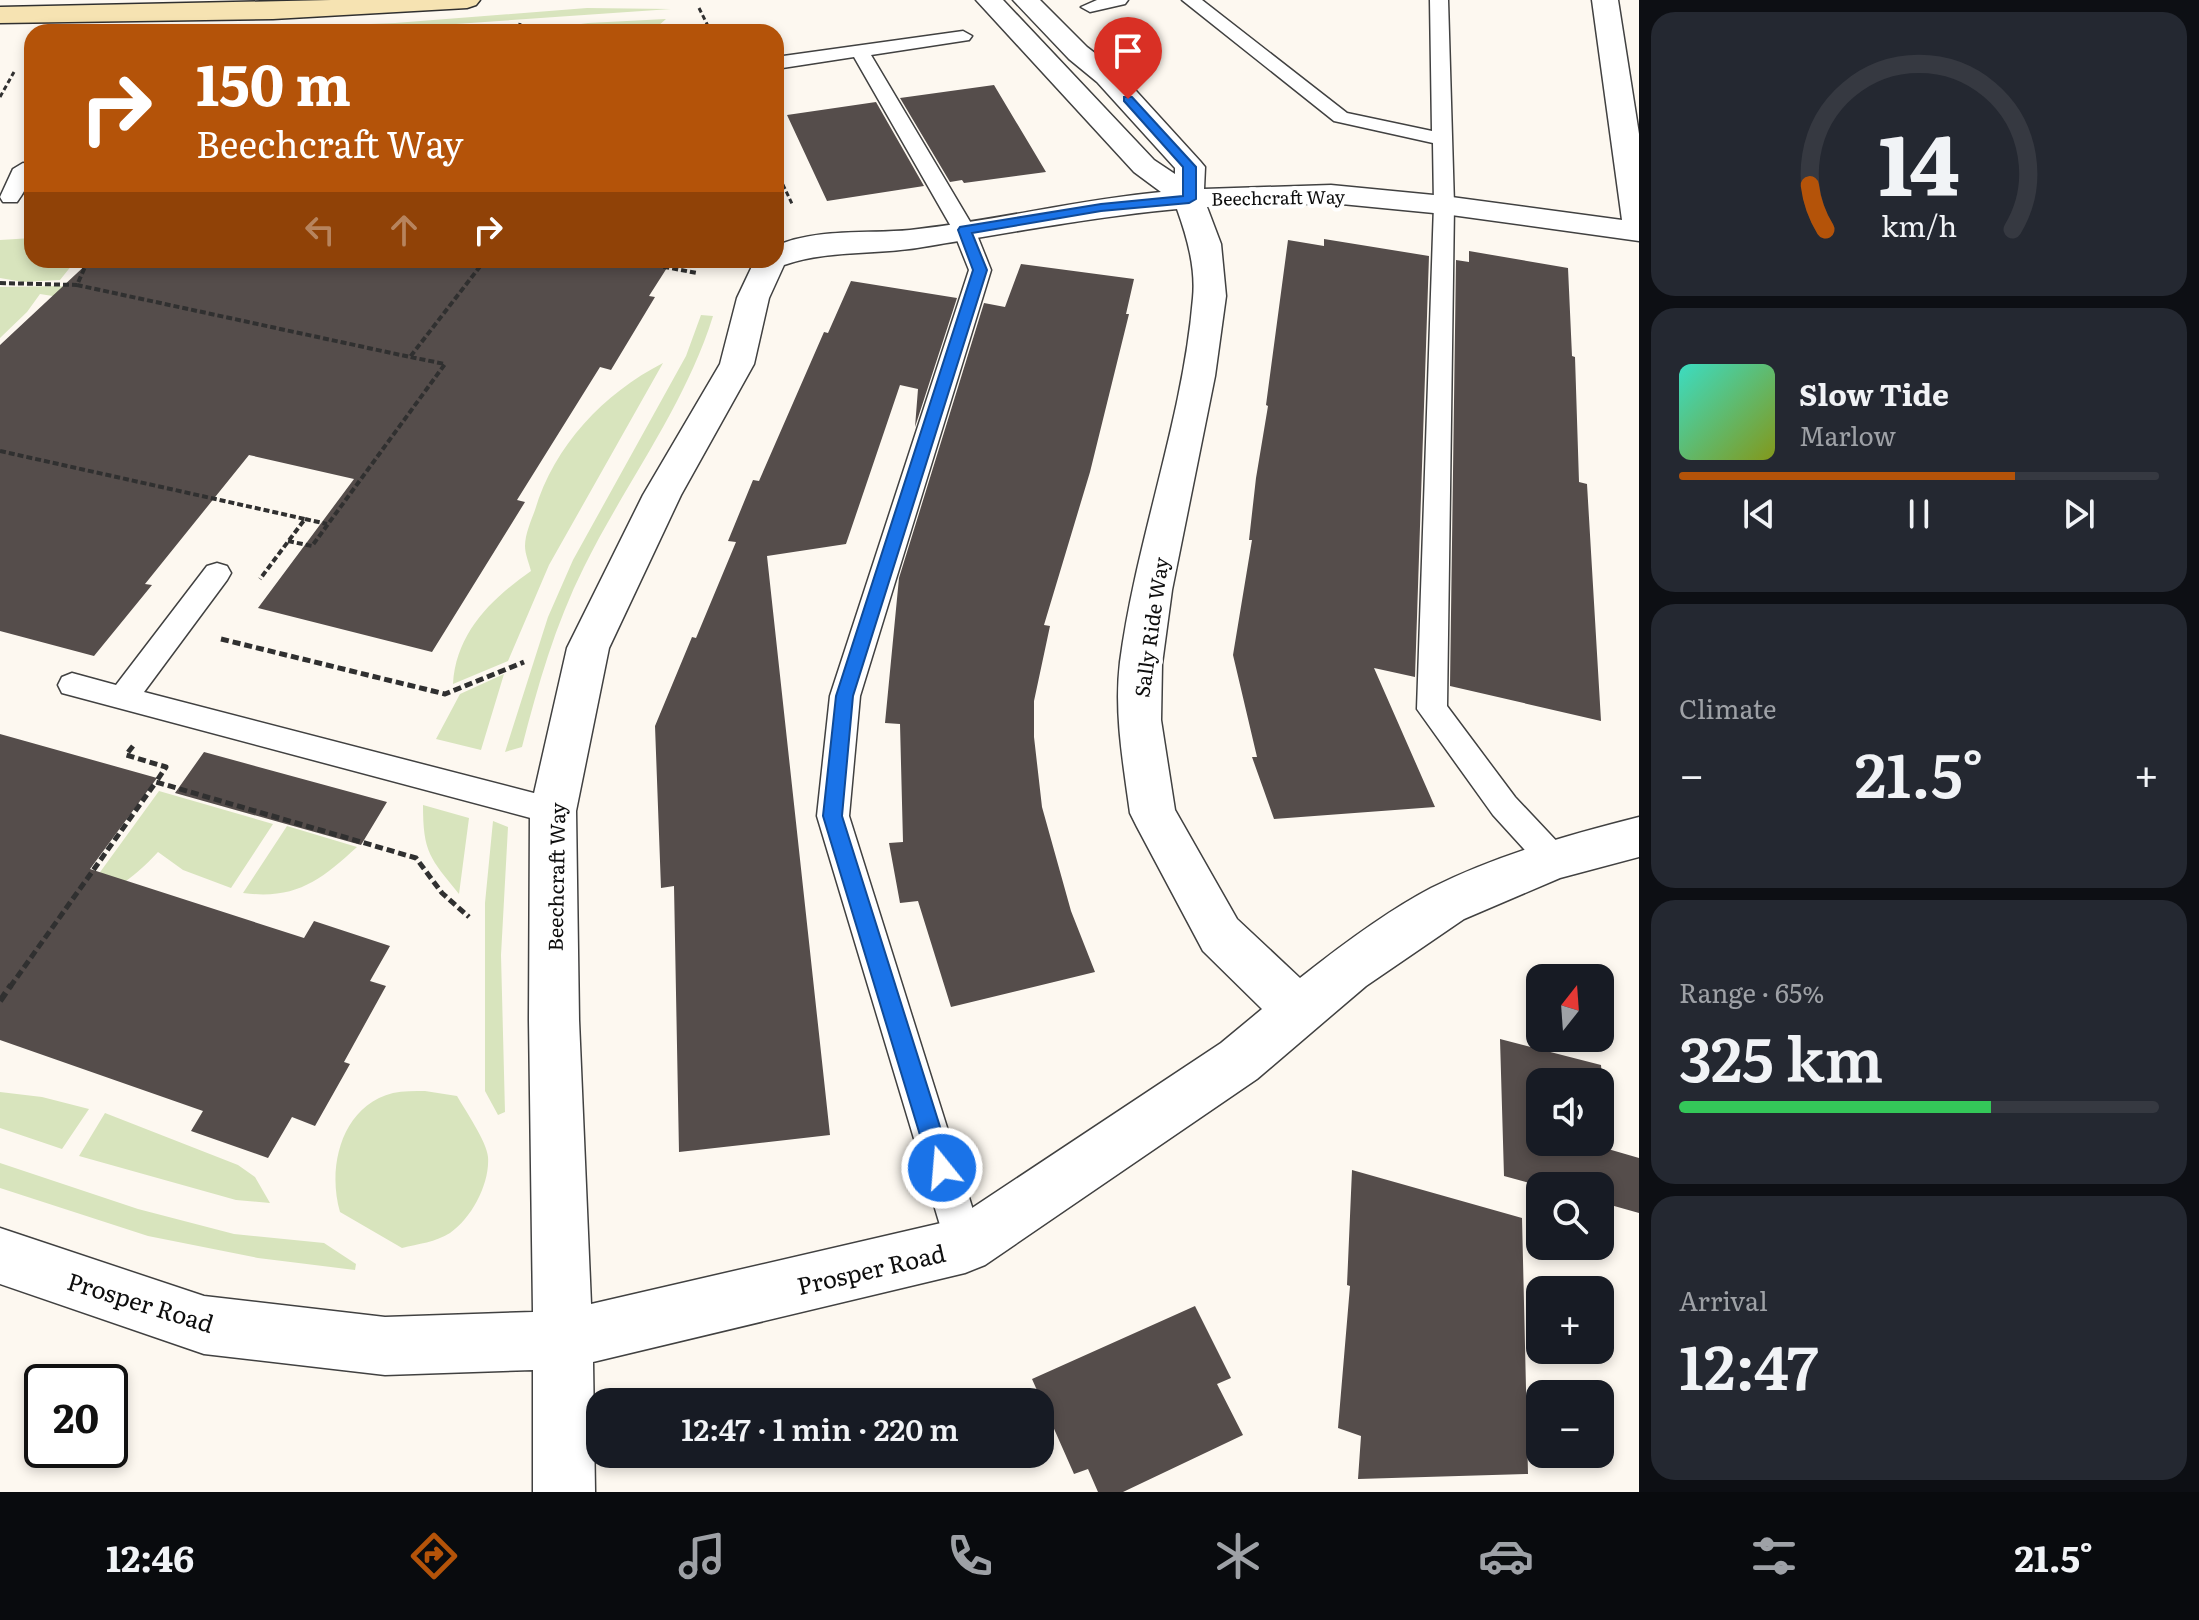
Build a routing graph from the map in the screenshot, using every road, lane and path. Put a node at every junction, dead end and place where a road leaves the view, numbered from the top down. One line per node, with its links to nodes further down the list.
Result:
1 (467, 0): 10 (main road)
2 (989, 0): 22 (street)
3 (1026, 0): 22 (street, Sally Ride Way)
4 (1119, 0): 8 (lane)
5 (1191, 0): 18 (lane)
6 (1439, 0): 18 (lane)
7 (1605, 0): 26 (street)
8 (1090, 7)
9 (699, 8): 11 (path)
10 (0, 15)
11 (707, 24)
12 (963, 36): 13 (lane)
13 (860, 51): 14 (lane); 25 (lane)
14 (784, 62)
15 (14, 72): 16 (path)
16 (2, 89): 17 (path)
17 (0, 97)
18 (1442, 139): 23 (lane)
19 (23, 169): 21 (lane)
20 (784, 187): 24 (path)
21 (5, 199)
22 (1189, 199): 23 (street, Beechcraft Way); 25 (street, Beechcraft Way); 51 (street, Sally Ride Way)
23 (1444, 205): 26 (street, Beechcraft Way); 48 (lane)
24 (793, 206)
25 (964, 230): 27 (street, Beechcraft Way); 52 (lane)
26 (1639, 232)
27 (784, 253)
28 (84, 268): 34 (path)
29 (479, 268): 35 (path)
30 (670, 268): 32 (path)
31 (771, 268): 46 (street, Beechcraft Way)
32 (697, 273)
33 (0, 283): 34 (path)
34 (77, 285): 35 (path)
35 (410, 357): 38 (path)
36 (0, 451): 37 (path)
37 (305, 519): 38 (path); 39 (path)
38 (327, 524): 39 (path)
39 (288, 541): 41 (path)
40 (217, 573): 45 (lane)
41 (252, 589)
42 (225, 626): 43 (path)
43 (524, 662)
44 (72, 685): 45 (lane)
45 (123, 698): 46 (lane)
46 (553, 811): 54 (street, Beechcraft Way)
47 (1639, 837): 48 (street, Prosper Road)
48 (1553, 859): 51 (street, Prosper Road)
49 (469, 917): 50 (path)
50 (0, 1001)
51 (1299, 1011): 52 (street, Prosper Road)
52 (965, 1245): 54 (street, Prosper Road)
53 (0, 1256): 54 (street, Prosper Road)
54 (563, 1340): 55 (street, Beechcraft Way)
55 (564, 1492)

